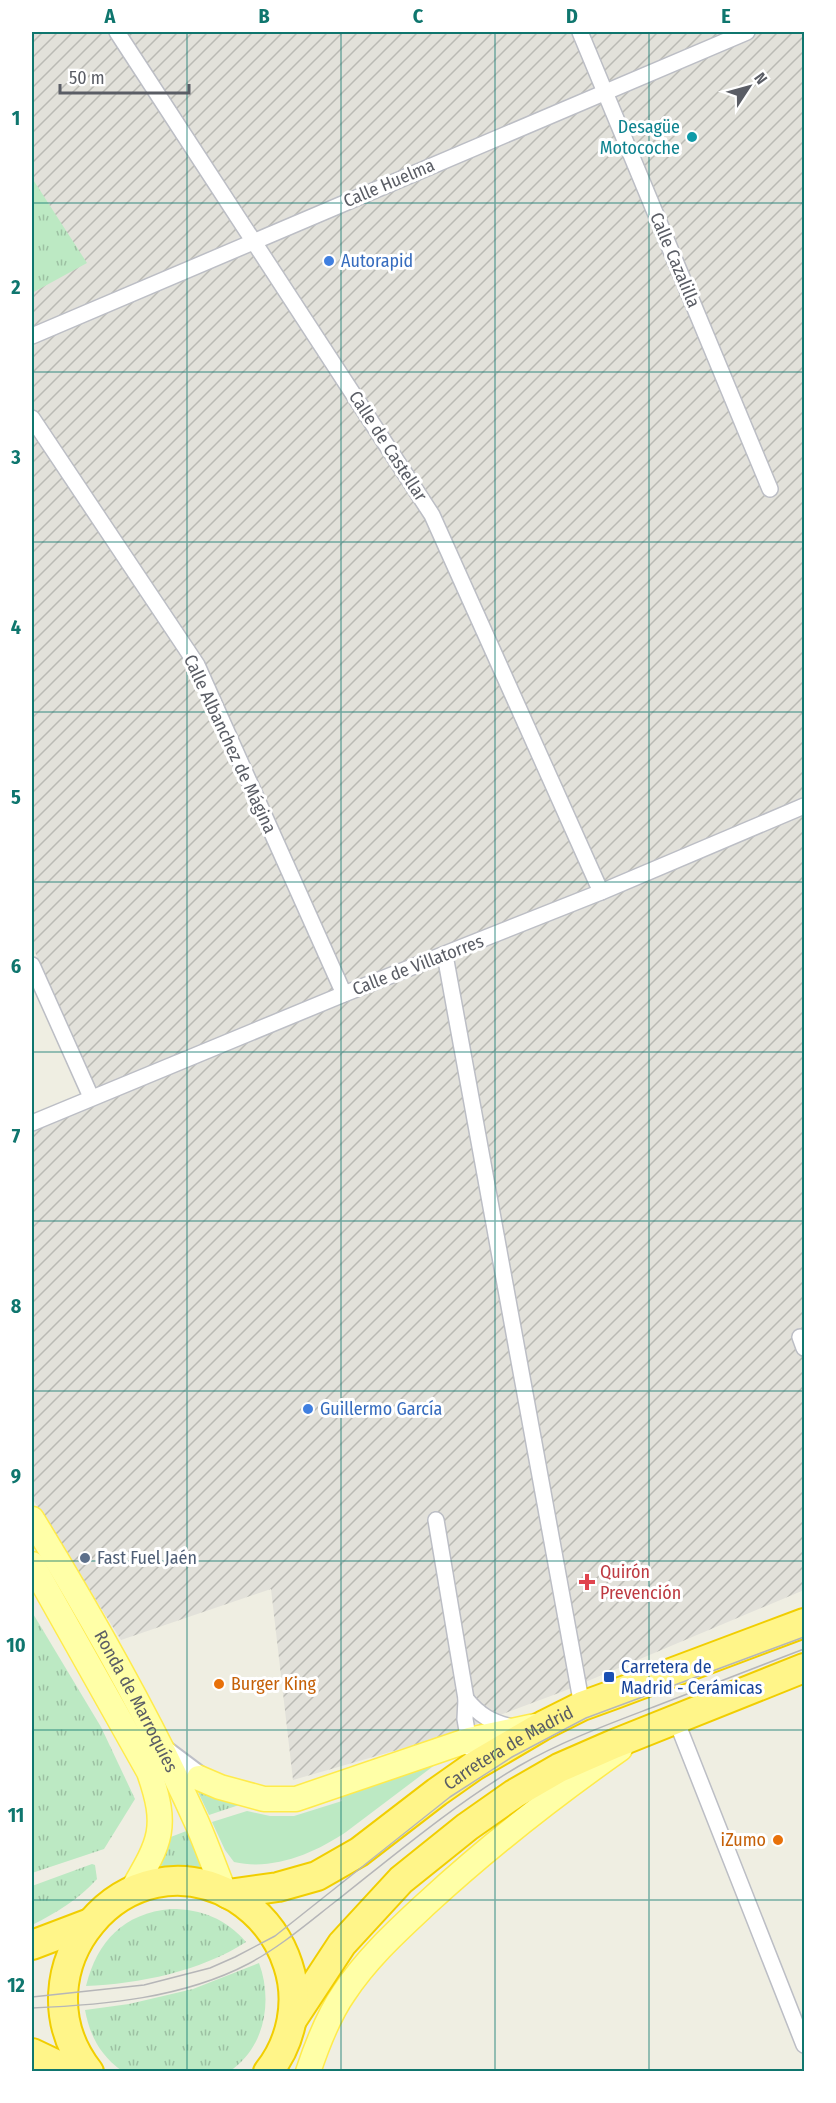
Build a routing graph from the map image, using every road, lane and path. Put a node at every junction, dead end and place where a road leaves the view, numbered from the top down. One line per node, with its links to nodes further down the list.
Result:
1 (117, 32): 5 (street, Calle de Castellar)
2 (580, 32): 4 (street, Calle Cazalilla)
3 (747, 32): 4 (street, Calle Huelma)
4 (606, 92): 5 (street, Calle Huelma); 8 (street, Calle Cazalilla)
5 (253, 240): 6 (street, Calle Huelma); 10 (street, Calle de Castellar)
6 (32, 336)
7 (32, 418): 13 (street, Calle Albanchez de Mágina)
8 (770, 489)
9 (804, 806): 10 (street, Calle de Villatorres)
10 (601, 892): 11 (street, Calle de Villatorres)
11 (445, 955): 13 (street, Calle de Villatorres); 22 (street)
12 (32, 965): 14 (street)
13 (344, 994): 14 (street, Calle de Villatorres)
14 (91, 1097): 15 (street, Calle de Villatorres)
15 (32, 1123)
16 (32, 1520): 26 (main road, Ronda de Marroquíes)
17 (436, 1520): 21 (street)
18 (32, 1564): 29 (main road, Ronda de Marroquíes)
19 (804, 1623): 22 (highway, Carretera de Madrid)
20 (804, 1668): 23 (highway)
21 (466, 1699): 24 (street); 27 (street)
22 (582, 1706): 24 (highway, Carretera de Madrid)
23 (676, 1720): 25 (highway); 34 (street)
24 (532, 1727): 27 (highway, Carretera de Madrid)
25 (644, 1733): 33 (highway); 39 (main road)
26 (163, 1751): 28 (main road); 30 (main road, Ronda de Marroquíes)
27 (471, 1753): 28 (main road); 30 (highway, Carretera de Madrid)
28 (199, 1778)
29 (131, 1892): 30 (highway); 31 (highway)
30 (226, 1892): 33 (highway)
31 (90, 1923): 32 (highway); 38 (highway)
32 (32, 1945)
33 (292, 2020): 36 (highway)
34 (804, 2045)
35 (32, 2053): 37 (highway)
36 (269, 2070)
37 (72, 2072)
38 (89, 2072)
39 (308, 2072)

